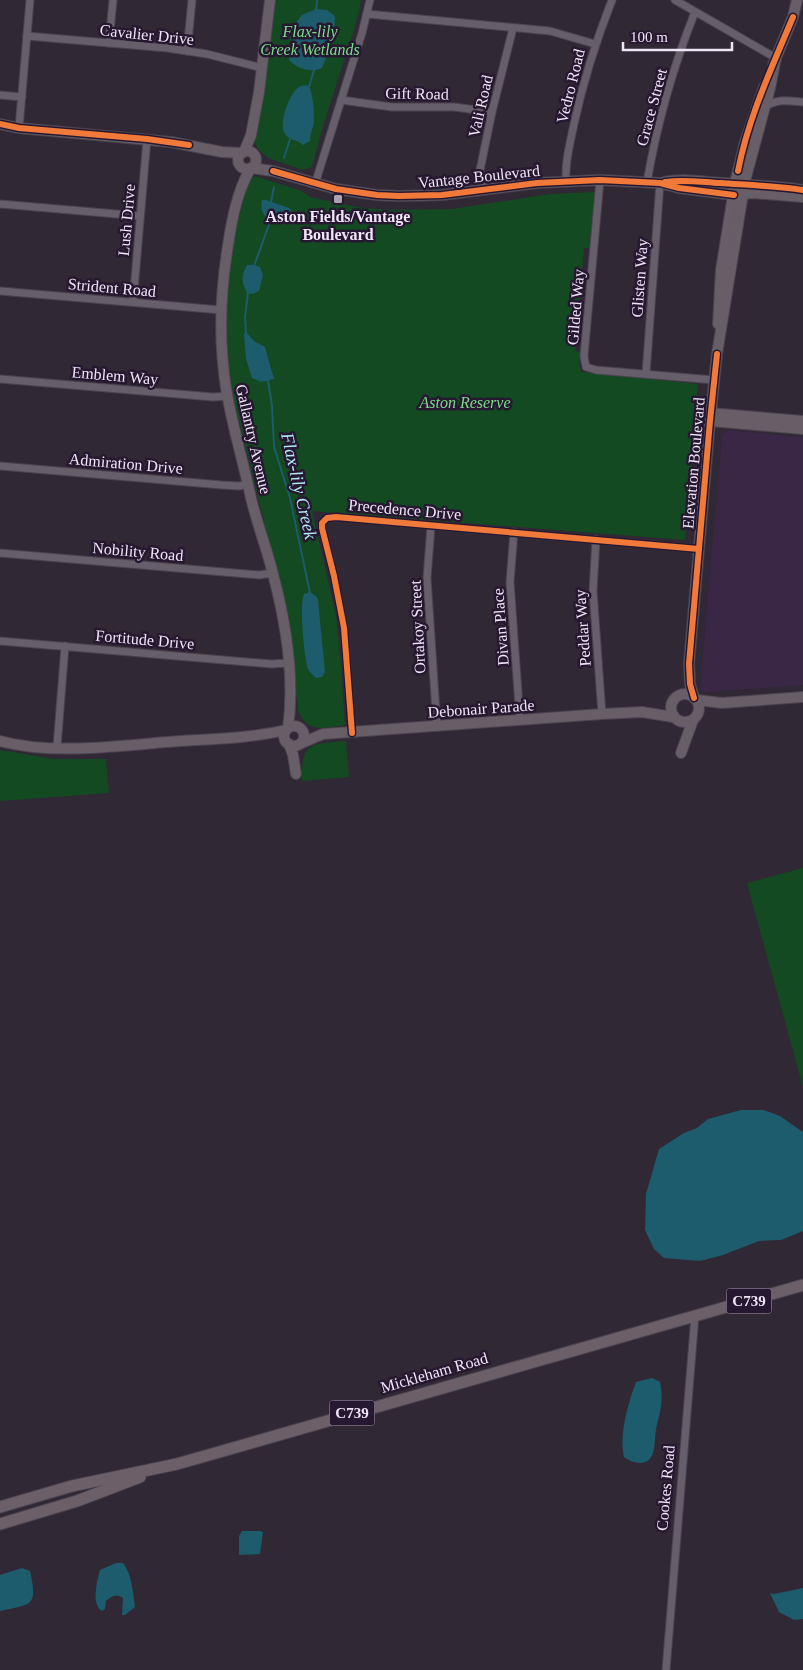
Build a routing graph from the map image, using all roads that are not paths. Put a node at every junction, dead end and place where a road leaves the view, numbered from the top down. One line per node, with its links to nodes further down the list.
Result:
1 (30, 0): 14 (street)
2 (113, 0): 15 (street)
3 (192, 0): 17 (street)
4 (270, 0): 19 (street)
5 (370, 0): 11 (street)
6 (612, 0): 16 (street, Vedro Road)
7 (674, 0): 10 (street)
8 (797, 0): 12 (street, Elevation Boulevard)
9 (803, 5): 12 (street, Elevation Boulevard)
10 (695, 12): 18 (street); 35 (street, Grace Street)
11 (367, 14): 13 (street); 23 (street)
12 (793, 17): 18 (street, Elevation Boulevard)
13 (513, 28): 16 (street); 27 (street, Vali Road)
14 (27, 36): 15 (street, Cavalier Drive); 22 (street)
15 (109, 44): 17 (street, Cavalier Drive)
16 (595, 44): 34 (street, Vedro Road)
17 (187, 51): 19 (street, Cavalier Drive)
18 (776, 58): 20 (street, Elevation Boulevard); 38 (street, Elevation Boulevard)
19 (262, 68): 32 (street)
20 (770, 88): 24 (street); 26 (street, Elevation Boulevard)
21 (0, 95): 22 (street)
22 (22, 97): 29 (street)
23 (341, 100): 27 (street, Gift Road); 37 (street)
24 (783, 100): 25 (street); 26 (street)
25 (803, 102)
26 (764, 107): 38 (street, Elevation Boulevard)
27 (492, 112): 40 (street, Vali Road)
28 (0, 124): 29 (street, Vantage Boulevard)
29 (19, 128): 30 (street, Vantage Boulevard); 31 (street, Vantage Boulevard)
30 (0, 130)
31 (147, 139): 32 (street, Vantage Boulevard); 43 (street, Lush Drive)
32 (247, 160): 37 (street, Vantage Boulevard); 46 (street, Gallantry Avenue)
33 (600, 180): 34 (street, Vantage Boulevard); 35 (street, Vantage Boulevard); 47 (street, Gilded Way)
34 (566, 181): 40 (street, Vantage Boulevard)
35 (647, 182): 36 (street, Vantage Boulevard)
36 (660, 183): 38 (street, Vantage Boulevard); 47 (street, Glisten Way)
37 (315, 184): 40 (street, Vantage Boulevard)
38 (739, 189): 39 (street, Vantage Boulevard); 41 (street, Vantage Boulevard); 49 (street, Elevation Boulevard)
39 (803, 190)
40 (482, 191)
41 (803, 197)
42 (0, 204): 43 (street)
43 (140, 216): 45 (street, Lush Drive)
44 (0, 291): 45 (street, Strident Road)
45 (133, 302): 46 (street, Strident Road)
46 (221, 310): 50 (street, Gallantry Avenue)
47 (646, 374): 49 (street, Gilded Way)
48 (0, 379): 50 (street, Emblem Way)
49 (714, 380): 51 (street, Elevation Boulevard)
50 (228, 396): 55 (street, Gallantry Avenue)
51 (710, 417): 52 (street); 53 (street); 59 (street, Elevation Boulevard)
52 (803, 421)
53 (803, 429)
54 (0, 466): 55 (street, Admiration Drive)
55 (249, 484): 61 (street, Gallantry Avenue)
56 (431, 526): 57 (street, Precedence Drive); 76 (street, Ortakoy Street); 79 (street, Precedence Drive)
57 (514, 532): 58 (street, Precedence Drive); 75 (street, Divan Place)
58 (596, 539): 59 (street, Precedence Drive); 72 (street, Peddar Way)
59 (699, 548): 65 (street, Elevation Boulevard)
60 (0, 553): 61 (street, Nobility Road)
61 (273, 573): 64 (street, Gallantry Avenue)
62 (0, 641): 63 (street, Fortitude Drive)
63 (65, 646): 64 (street, Fortitude Drive); 85 (street)
64 (288, 663): 67 (street, Gallantry Avenue)
65 (689, 664): 68 (street, Elevation Boulevard); 69 (street, Elevation Boulevard)
66 (803, 697): 70 (street)
67 (291, 698): 77 (street, Gallantry Avenue); 78 (street, Gallantry Avenue)
68 (674, 698): 69 (street); 71 (street, Debonair Parade); 74 (street)
69 (695, 699): 70 (street); 73 (street)
70 (722, 703): 73 (street)
71 (642, 712): 72 (street, Debonair Parade); 74 (street, Debonair Parade)
72 (602, 714): 75 (street, Debonair Parade)
73 (696, 716): 74 (street); 74 (street)
74 (675, 718)
75 (520, 720): 76 (street, Debonair Parade)
76 (437, 726): 79 (street, Debonair Parade)
77 (301, 728): 78 (street); 80 (street, Debonair Parade); 84 (street)
78 (287, 729): 81 (street); 83 (street)
79 (352, 733): 80 (street, Debonair Parade)
80 (323, 734): 84 (street, Debonair Parade)
81 (257, 736): 83 (street); 85 (street)
82 (0, 741): 85 (street)
83 (287, 743): 84 (street); 84 (street)
84 (301, 744)
85 (57, 747)
86 (803, 1281): 88 (main road, Mickleham Road / C739)
87 (803, 1286): 88 (main road, Mickleham Road / C739)
88 (695, 1316): 89 (main road, Mickleham Road / C739); 92 (street, Cookes Road)
89 (177, 1464): 90 (main road, Mickleham Road / C739); 91 (main road, Mickleham Road / C739)
90 (0, 1507)
91 (0, 1524)
92 (666, 1670)

